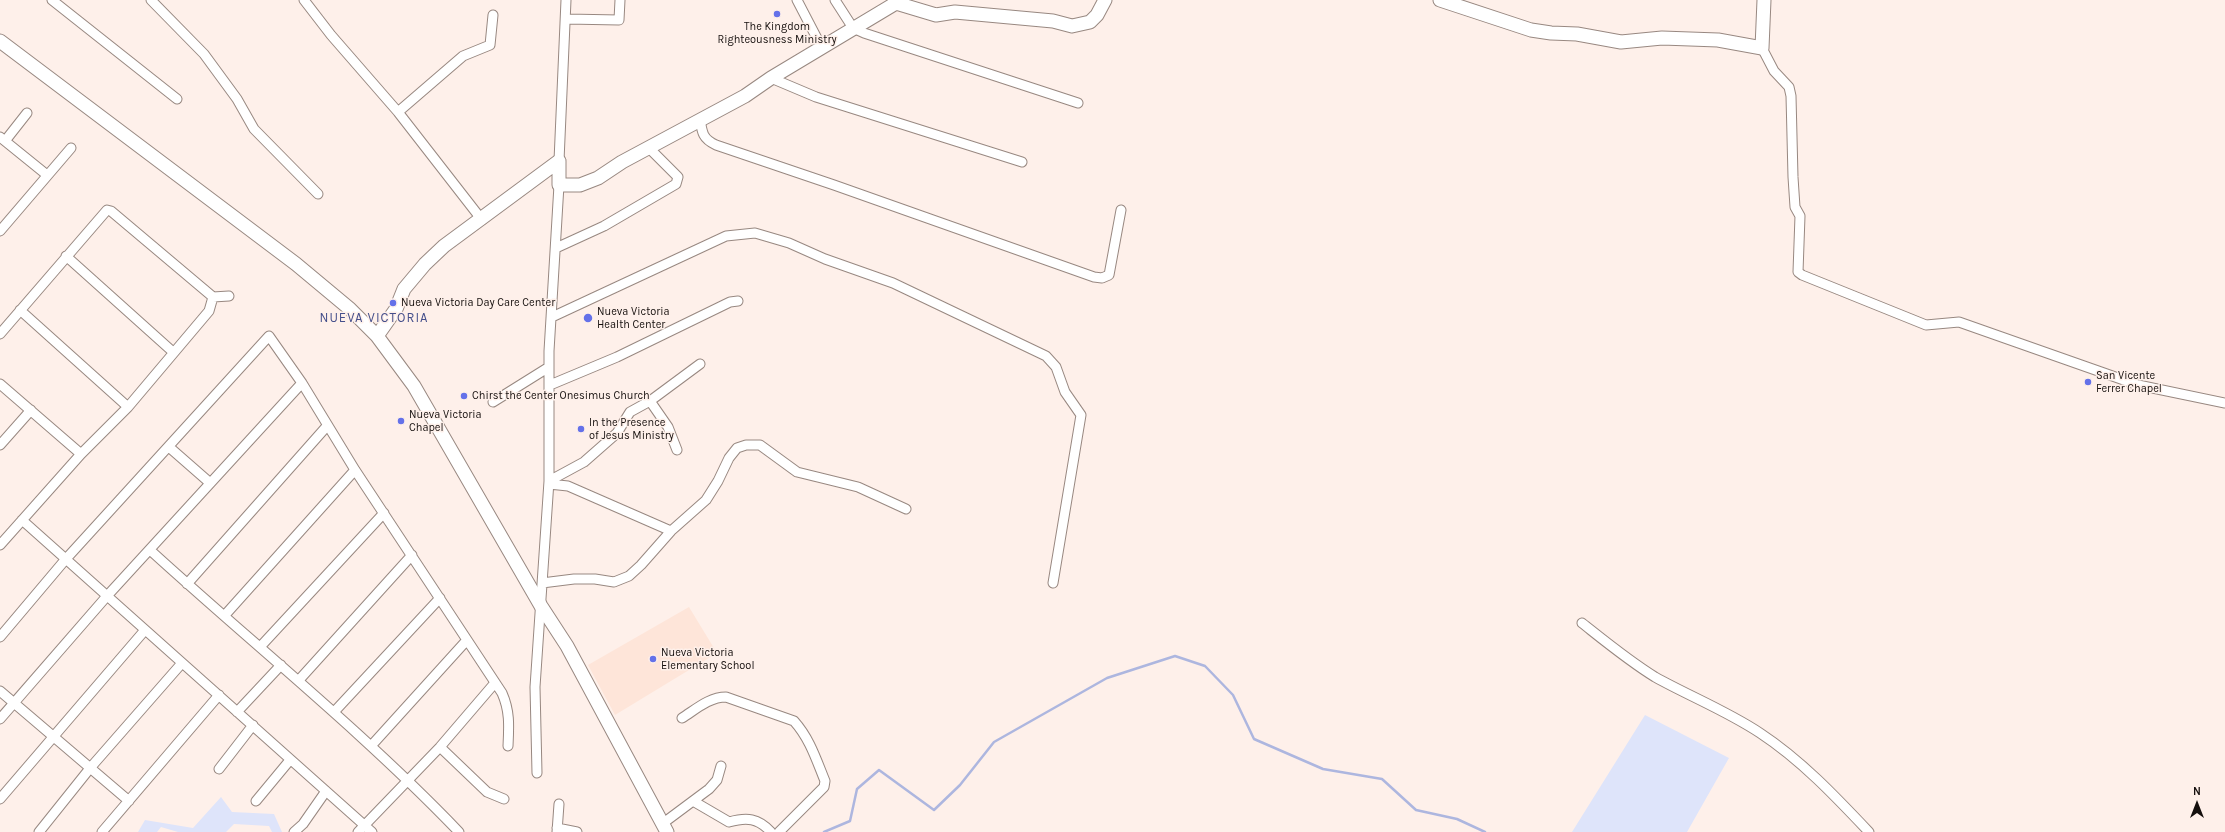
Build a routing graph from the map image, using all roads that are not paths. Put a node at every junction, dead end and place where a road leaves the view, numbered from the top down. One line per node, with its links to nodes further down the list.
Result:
1 (52, 0): 19 (street)
2 (151, 0): 31 (street)
3 (304, 0): 21 (street)
4 (566, 0): 13 (street)
5 (620, 0): 13 (street)
6 (797, 0): 16 (street)
7 (835, 0): 14 (street)
8 (1105, 0): 11 (street)
9 (1440, 0): 17 (street)
10 (1764, 0): 17 (street)
11 (898, 1): 14 (street)
12 (493, 15): 21 (street)
13 (567, 19): 27 (street)
14 (852, 28): 16 (street); 20 (street)
15 (0, 41): 43 (street)
16 (822, 48): 18 (street)
17 (1762, 48): 52 (street)
18 (771, 78): 23 (street); 28 (street)
19 (177, 99)
20 (1078, 102)
21 (398, 112): 33 (street)
22 (27, 113): 24 (street)
23 (700, 120): 26 (street); 32 (street)
24 (2, 139): 29 (street)
25 (71, 148): 29 (street)
26 (649, 148): 30 (street); 35 (street)
27 (559, 161): 30 (street); 33 (street)
28 (1022, 162)
29 (47, 175): 34 (street)
30 (559, 185): 35 (street)
31 (318, 194)
32 (1121, 210)
33 (482, 220): 43 (street)
34 (2, 224)
35 (556, 248): 41 (street)
36 (66, 256): 38 (street); 40 (street); 44 (street)
37 (229, 296): 38 (street)
38 (213, 297): 44 (street)
39 (738, 301): 49 (street)
40 (20, 310): 42 (street); 53 (street)
41 (552, 317): 46 (street); 72 (street)
42 (0, 334)
43 (377, 336): 76 (street)
44 (173, 352): 53 (street)
45 (700, 364): 50 (street)
46 (549, 366): 49 (street); 51 (street)
47 (302, 382): 55 (street); 57 (street); 61 (street)
48 (0, 384): 54 (street)
49 (550, 385): 62 (street)
50 (650, 401): 58 (street); 62 (street)
51 (493, 402)
52 (2225, 403)
53 (128, 407): 59 (street)
54 (31, 410): 56 (street); 59 (street)
55 (327, 426): 60 (street); 73 (street)
56 (0, 445)
57 (169, 447): 61 (street); 70 (street)
58 (677, 450)
59 (81, 454): 65 (street)
60 (355, 470): 64 (street); 77 (street)
61 (209, 482): 68 (street)
62 (549, 483): 66 (street); 71 (street)
63 (906, 509): 66 (street)
64 (384, 513): 69 (street); 82 (street)
65 (22, 520): 67 (street); 70 (street)
66 (671, 531): 71 (street)
67 (0, 545)
68 (150, 550): 73 (street); 74 (street)
69 (412, 555): 75 (street); 85 (street)
70 (65, 560): 74 (street); 80 (street)
71 (542, 583): 76 (street)
72 (1053, 583)
73 (187, 584): 77 (street)
74 (107, 596): 79 (street); 89 (street)
75 (440, 598): 81 (street); 91 (street)
76 (541, 606): 103 (street); 112 (street)
77 (225, 615): 82 (street)
78 (1582, 623): 123 (street)
79 (145, 630): 83 (street); 95 (street)
80 (0, 637)
81 (467, 640): 86 (street); 96 (street)
82 (260, 647): 84 (street)
83 (182, 663): 88 (street); 101 (street)
84 (281, 665): 85 (street); 90 (street)
85 (299, 680): 91 (street)
86 (494, 684): 97 (street); 98 (street)
87 (0, 691): 89 (street)
88 (219, 695): 90 (street); 110 (street)
89 (14, 703): 93 (street); 95 (street)
90 (237, 712): 94 (street)
91 (334, 712): 96 (street)
92 (682, 718): 122 (street)
93 (0, 720)
94 (253, 725): 99 (street); 102 (street)
95 (53, 736): 101 (street); 106 (street)
96 (371, 746): 104 (street)
97 (508, 746)
98 (440, 747): 104 (street); 107 (street)
99 (290, 760): 105 (street); 108 (street)
100 (721, 766): 109 (street)
101 (91, 767): 110 (street); 115 (street)
102 (219, 769)
103 (537, 772)
104 (408, 780): 113 (street); 119 (street)
105 (326, 791): 113 (street); 117 (street)
106 (0, 799)
107 (504, 799)
108 (256, 801)
109 (693, 801): 112 (street); 121 (street)
110 (129, 802): 116 (street)
111 (559, 804): 114 (street)
112 (664, 828)
113 (361, 829): 118 (street)
114 (557, 830): 120 (street)
115 (39, 832)
116 (102, 832)
117 (294, 832)
118 (372, 832)
119 (459, 832)
120 (577, 832)
121 (771, 832)
122 (779, 832)
123 (1869, 832)

